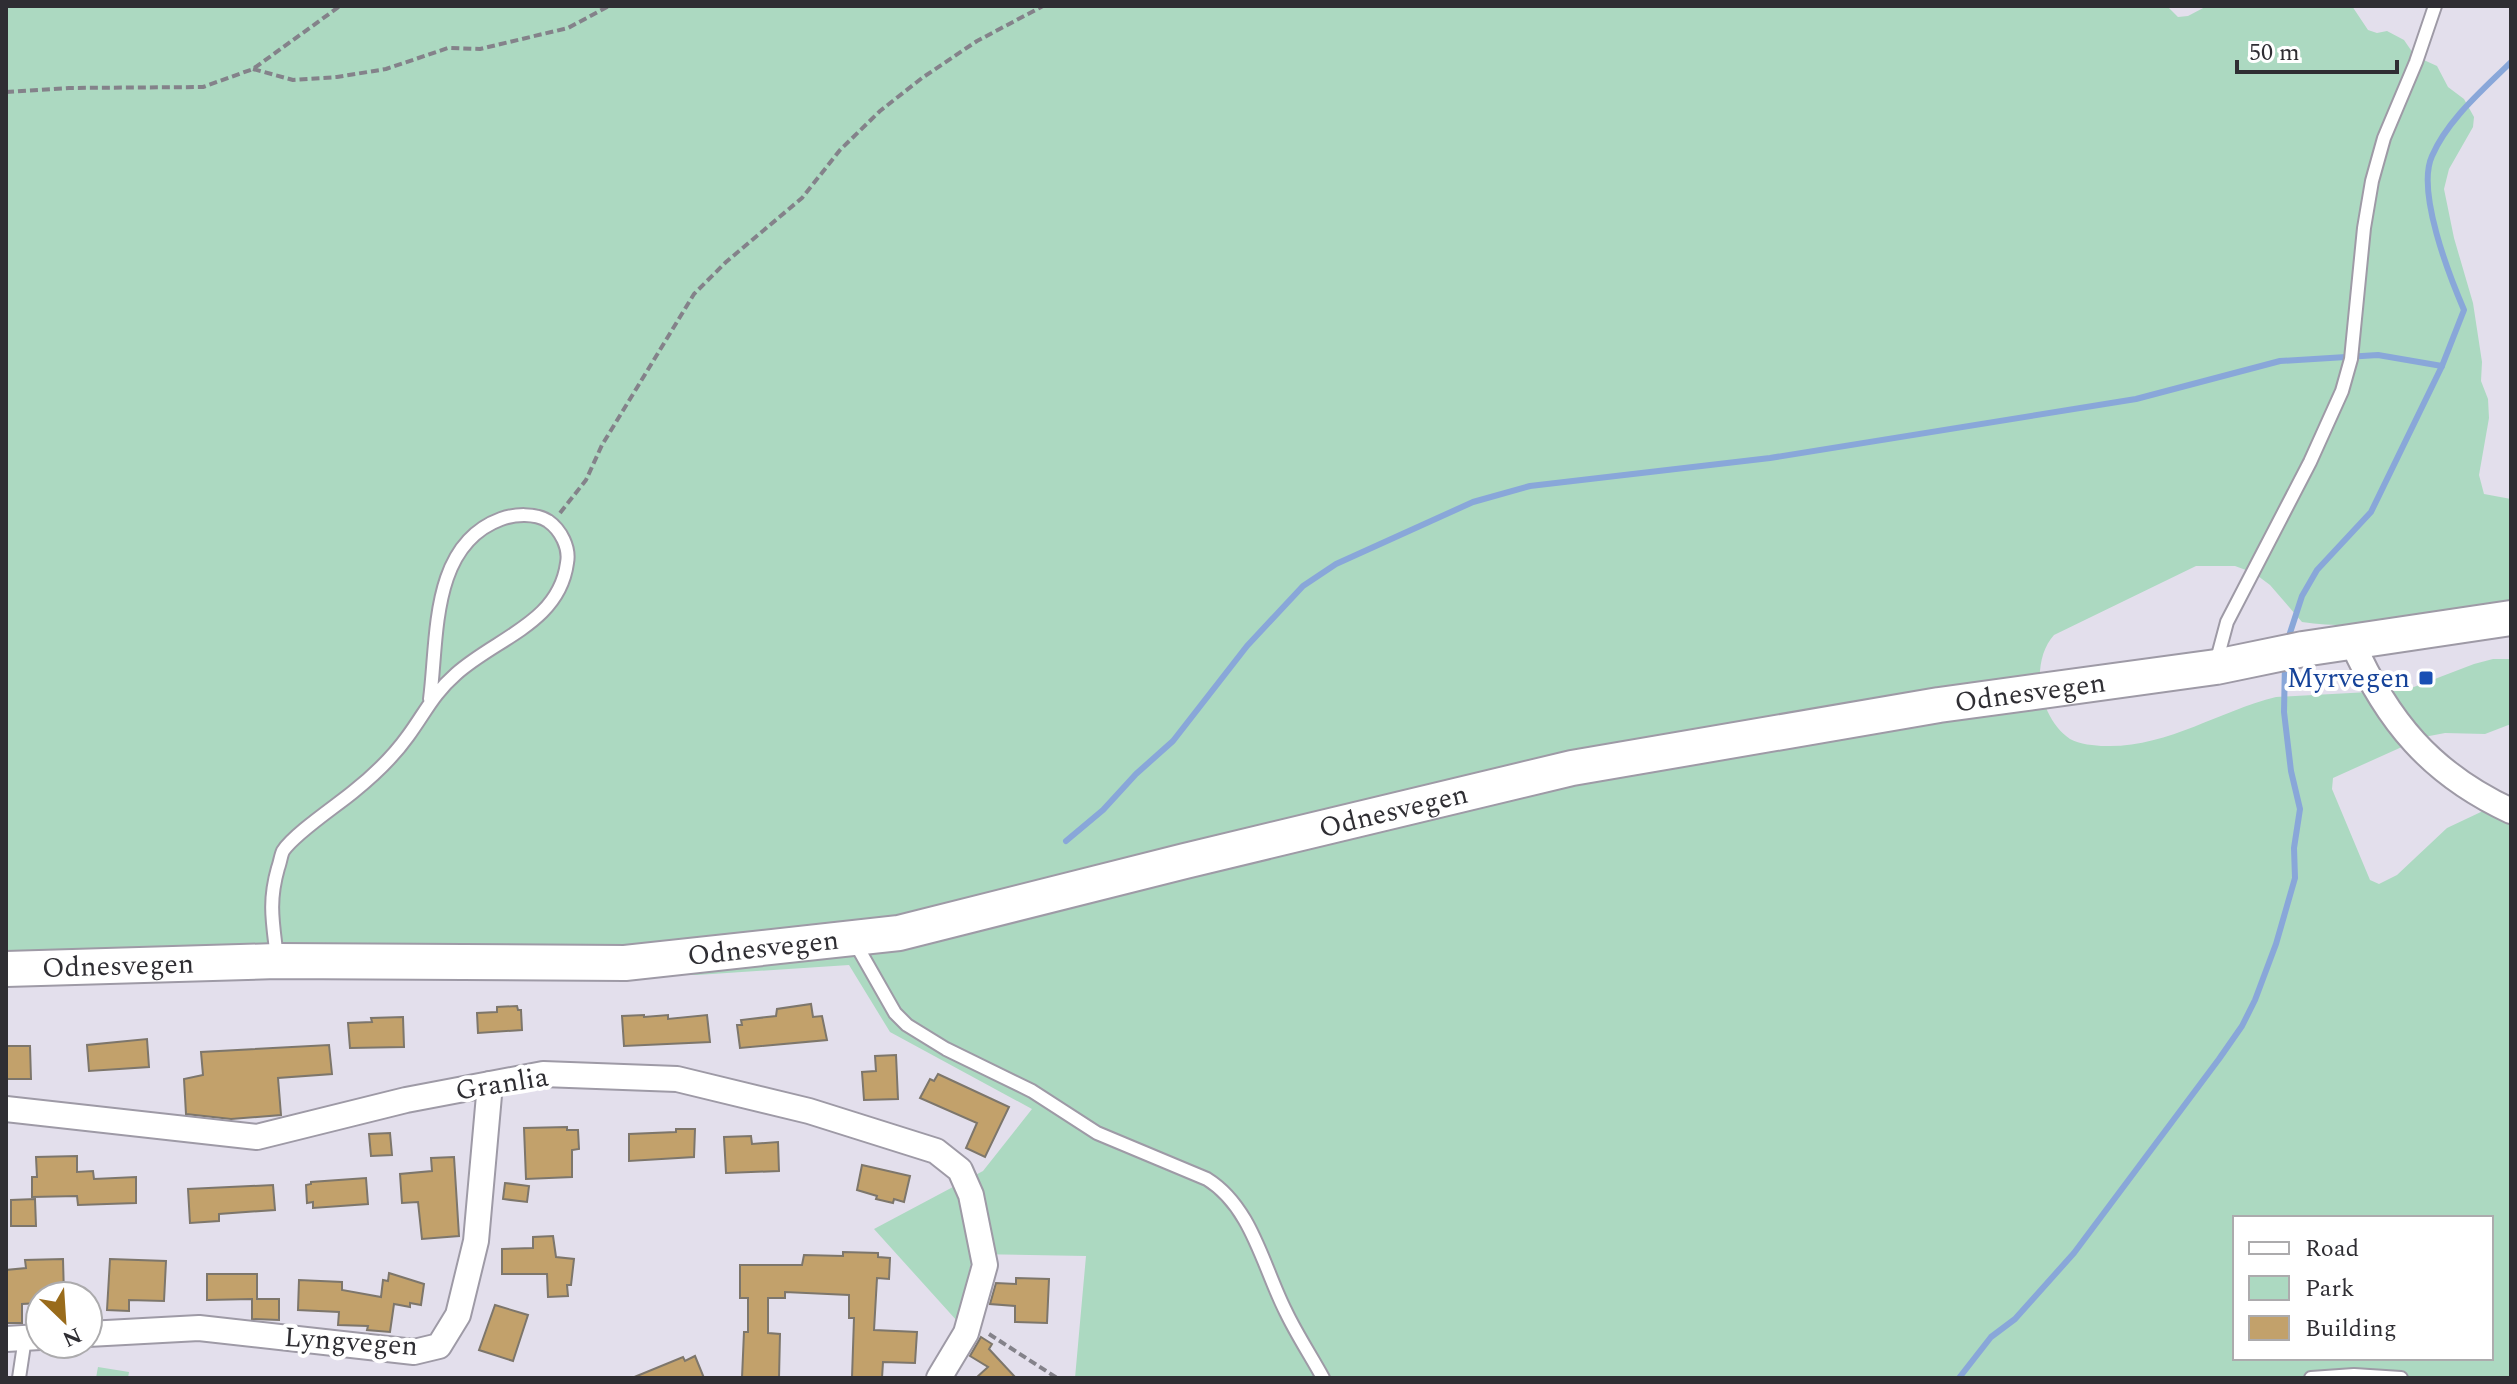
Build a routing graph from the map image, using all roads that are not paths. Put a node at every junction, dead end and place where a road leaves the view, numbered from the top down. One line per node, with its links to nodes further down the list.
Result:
1 (2435, 6): 4 (lane)
2 (2511, 618): 3 (main road, Odnesvegen)
3 (2352, 642): 4 (main road, Odnesvegen); 6 (street)
4 (2216, 667): 7 (main road, Odnesvegen)
5 (430, 699): 5 (lane); 8 (lane)
6 (2511, 811)
7 (852, 938): 8 (main road, Odnesvegen); 16 (lane)
8 (277, 961): 9 (main road, Odnesvegen)
9 (6, 969)
10 (490, 1084): 11 (street, Granlia); 12 (street, Lyngvegen); 15 (street, Granlia)
11 (6, 1109)
12 (104, 1333)
13 (24, 1338): 14 (lane)
14 (19, 1378)
15 (939, 1378)
16 (1323, 1378)
17 (2311, 1378): 18 (lane)
18 (2401, 1378)

